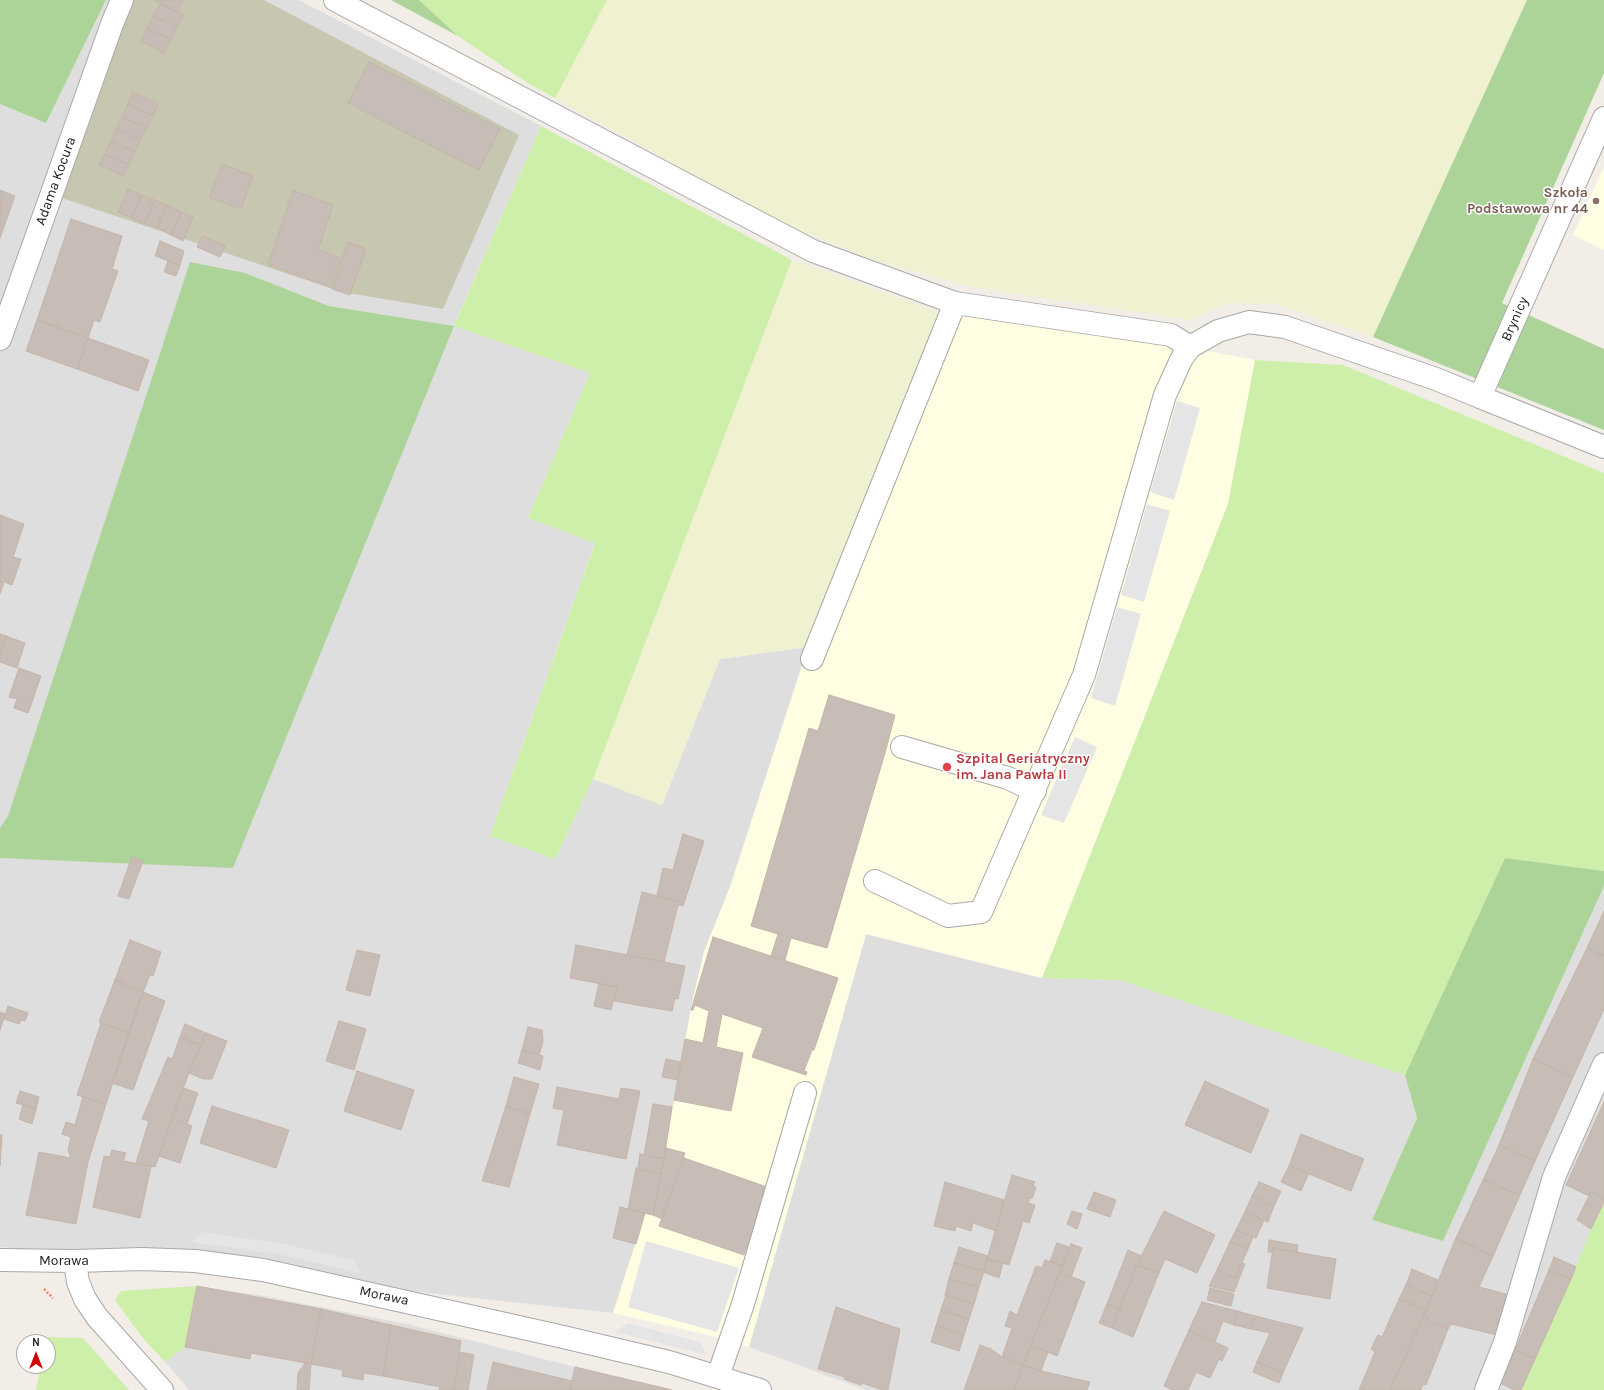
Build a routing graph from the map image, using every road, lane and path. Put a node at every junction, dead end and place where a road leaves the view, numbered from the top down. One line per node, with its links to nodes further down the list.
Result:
1 (122, 0): 5 (street, Adama Kocura)
2 (335, 0): 4 (street)
3 (1604, 118): 7 (street, Brynicy)
4 (955, 303): 6 (street); 9 (street)
5 (0, 339)
6 (1190, 347): 7 (street); 11 (street)
7 (1480, 397): 8 (street)
8 (1604, 447)
9 (812, 659)
10 (902, 747): 11 (street)
11 (1035, 791): 12 (street)
12 (875, 881)
13 (1604, 1064): 22 (street)
14 (805, 1093): 19 (street)
15 (0, 1260): 16 (street, Morawa)
16 (75, 1261): 18 (street); 19 (street, Morawa)
17 (42, 1287): 18 (path)
18 (85, 1299): 20 (street)
19 (718, 1376): 21 (street, Morawa)
20 (162, 1390)
21 (760, 1390)
22 (1486, 1390)

